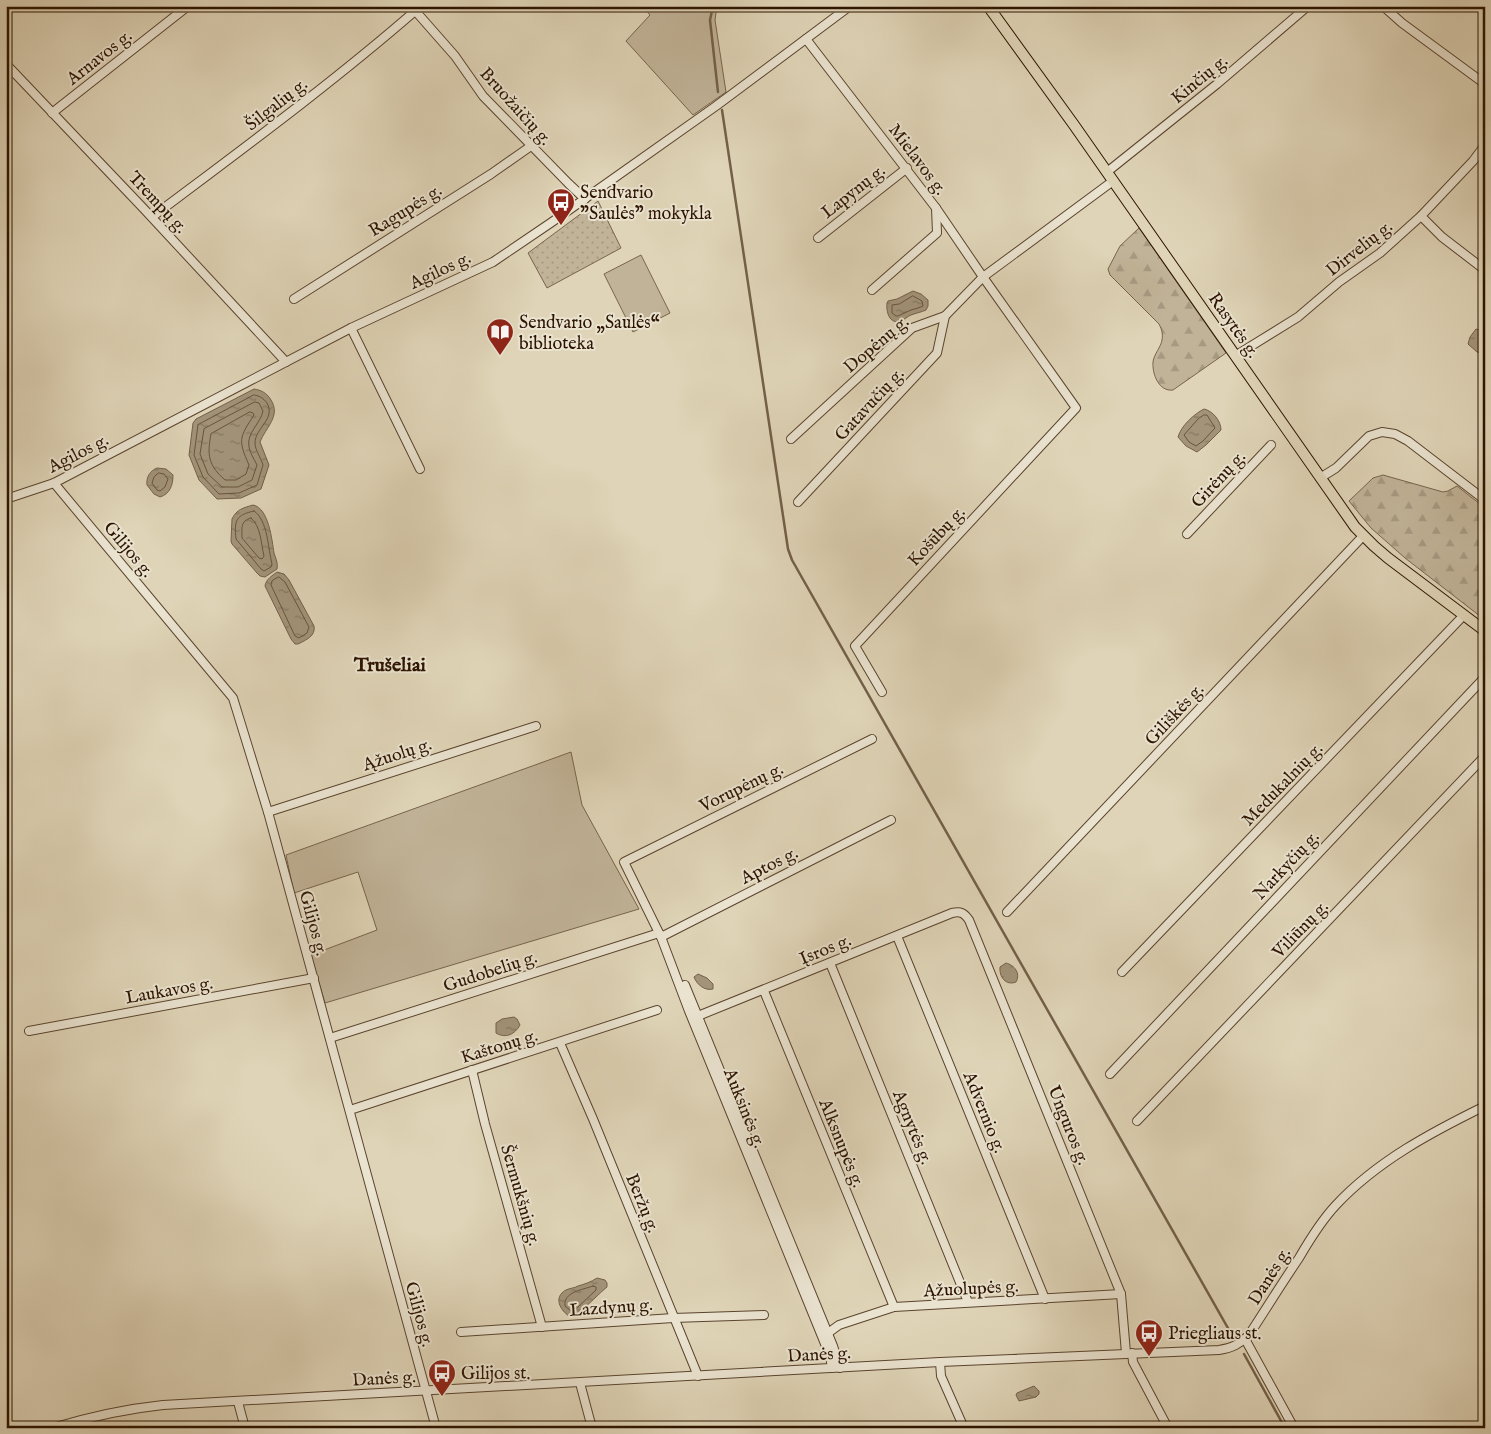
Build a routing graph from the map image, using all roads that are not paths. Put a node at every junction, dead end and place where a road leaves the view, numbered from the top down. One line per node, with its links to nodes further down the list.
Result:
1 (188, 6): 10 (street, Arnavos g.)
2 (850, 6): 7 (street, Agilos g.)
3 (988, 6): 14 (main road, Rasytės g.)
4 (1308, 6): 14 (street, Kinčių g.)
5 (1383, 6): 9 (street)
6 (413, 9): 12 (street, Bruožaičių g.); 18 (street, Šilgalių g.)
7 (806, 39): 13 (street, Mielavos g.); 15 (street, Agilos g.)
8 (6, 64): 10 (street, Trempų g.)
9 (1485, 84)
10 (52, 113): 18 (street, Trempų g.)
11 (1485, 145): 17 (street, Dirvelių g.)
12 (531, 146): 15 (street, Bruožaičių g.); 23 (street, Ragupės g.)
13 (907, 168): 16 (street, Mielavos g.); 19 (street, Lapynų g.)
14 (1110, 177): 21 (street, Kinčių g.); 26 (main road, Rasytės g.)
15 (585, 199): 25 (street, Agilos g.)
16 (936, 208): 21 (street); 22 (street, Mielavos g.)
17 (1421, 216): 20 (street); 26 (street, Dirvelių g.)
18 (152, 217): 27 (street, Trempų g.)
19 (818, 238)
20 (1485, 270)
21 (983, 277): 24 (street, Dopėnų g.); 41 (street, Košūbų g.)
22 (872, 290)
23 (294, 299)
24 (945, 316): 28 (street, Dopėnų g.); 35 (street, Gatavučių g.)
25 (350, 328): 27 (street, Agilos g.); 30 (street)
26 (1235, 356): 31 (main road, Rasytės g.)
27 (286, 362): 32 (street, Agilos g.)
28 (792, 440)
29 (1271, 445): 36 (street, Girėnų g.)
30 (420, 469)
31 (1320, 478): 34 (street); 37 (main road, Rasytės g.)
32 (54, 483): 33 (street, Agilos g.); 45 (street, Gilijos g.)
33 (6, 499)
34 (1485, 500)
35 (798, 502)
36 (1187, 534)
37 (1363, 536): 38 (main road, Rasytės g.); 48 (street, Giliškės g.)
38 (1464, 615): 39 (main road, Rasytės g.); 53 (street, Medukalnių g.)
39 (1485, 631)
40 (1485, 677): 63 (street, Narkyčių g.)
41 (882, 692)
42 (536, 726): 45 (street, Ąžuolų g.)
43 (872, 739): 47 (street, Vorupėnų g.)
44 (1485, 756): 66 (street, Viliūnų g.)
45 (268, 812): 54 (street, Gilijos g.)
46 (890, 820): 50 (street, Aptos g.)
47 (624, 862): 50 (street, Auksinės g.)
48 (1007, 912)
49 (964, 914): 51 (street, Įsros g.); 67 (street, Unguros g.)
50 (660, 935): 60 (street, Gudobelių g.); 79 (street, Auksinės g.)
51 (897, 936): 52 (street, Įsros g.); 68 (street, Advernio g.)
52 (830, 963): 56 (street, Įsros g.); 69 (street, Agnytės g.)
53 (1122, 972)
54 (314, 978): 59 (street, Laukavos g.); 60 (street, Gilijos g.)
55 (685, 985): 58 (street)
56 (764, 991): 58 (street, Įsros g.); 70 (street, Alksnupės g.)
57 (657, 1010): 61 (street, Kaštonų g.)
58 (698, 1016): 75 (street)
59 (29, 1031)
60 (330, 1038): 65 (street, Gilijos g.)
61 (560, 1043): 62 (street, Kaštonų g.); 72 (street, Beržų g.)
62 (472, 1070): 65 (street, Kaštonų g.); 73 (street, Šermukšnių g.)
63 (1110, 1074)
64 (1485, 1106): 76 (street, Danės g.)
65 (350, 1110): 83 (street, Gilijos g.)
66 (1137, 1121)
67 (1121, 1294): 68 (street, Ąžuolupės g.); 77 (street, Unguros g.)
68 (1045, 1299): 69 (street, Ąžuolupės g.)
69 (968, 1302): 70 (street, Ąžuolupės g.)
70 (894, 1307): 75 (street, Ąžuolupės g.)
71 (764, 1315): 72 (street, Lazdynų g.)
72 (673, 1318): 73 (street, Lazdynų g.); 81 (street, Beržų g.)
73 (542, 1327): 74 (street, Lazdynų g.)
74 (461, 1332)
75 (828, 1333): 80 (street)
76 (1245, 1339): 77 (street, Danės g.); 91 (street)
77 (1129, 1353): 78 (street, Danės g.); 90 (street, Unguros g.)
78 (940, 1362): 80 (street, Danės g.); 89 (street)
79 (832, 1368): 80 (street, Danės g.); 81 (street, Danės g.)
80 (840, 1368)
81 (698, 1376): 82 (street, Danės g.)
82 (580, 1383): 83 (street, Danės g.); 88 (street)
83 (425, 1391): 84 (street, Danės g.); 87 (street, Gilijos g.)
84 (238, 1402): 85 (street, Danės g.); 86 (street)
85 (52, 1428)
86 (245, 1428)
87 (436, 1428)
88 (592, 1428)
89 (964, 1428)
90 (1168, 1428)
91 (1294, 1428)

